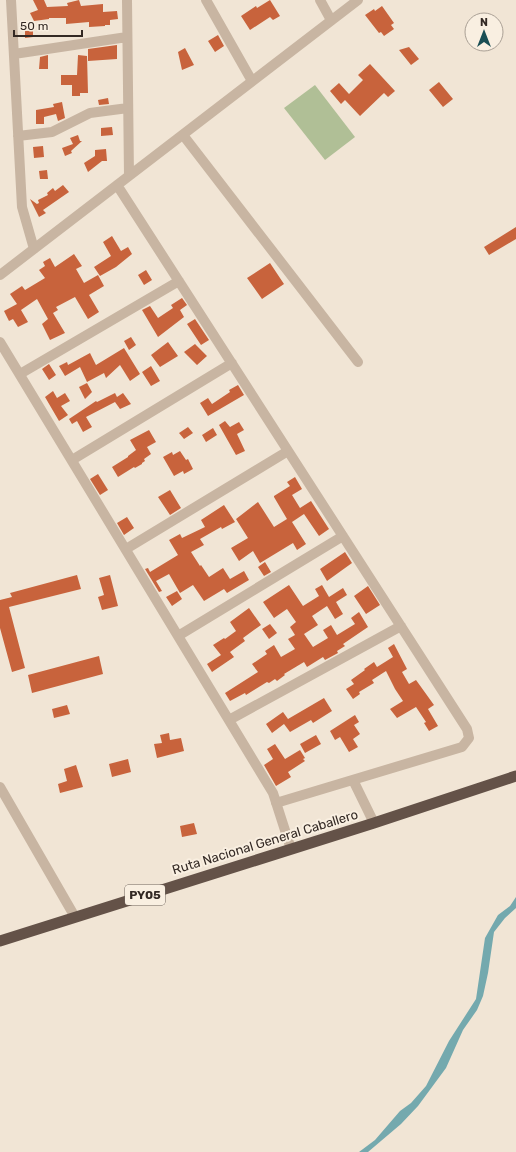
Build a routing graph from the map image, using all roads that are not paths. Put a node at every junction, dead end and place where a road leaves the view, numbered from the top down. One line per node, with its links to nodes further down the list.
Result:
1 (127, 0): 7 (street)
2 (206, 0): 9 (street)
3 (320, 0): 6 (street)
4 (358, 0): 6 (street)
5 (14, 1): 8 (street)
6 (331, 20): 9 (street)
7 (127, 38): 8 (street); 10 (street)
8 (14, 54): 12 (street)
9 (252, 81): 11 (street)
10 (128, 108): 12 (street); 13 (street)
11 (183, 135): 13 (street); 19 (street)
12 (18, 136): 15 (street)
13 (130, 176): 14 (street)
14 (117, 185): 15 (street); 17 (street)
15 (34, 249): 16 (street)
16 (0, 275)
17 (179, 281): 20 (street); 21 (street)
18 (0, 342): 21 (street)
19 (358, 362)
20 (232, 363): 22 (street); 23 (street)
21 (20, 374): 23 (street)
22 (288, 451): 24 (street); 25 (street)
23 (72, 460): 25 (street)
24 (344, 536): 26 (street); 27 (street)
25 (126, 549): 27 (street)
26 (401, 626): 28 (street); 30 (street)
27 (178, 636): 28 (street)
28 (229, 720): 32 (street)
29 (516, 776): 33 (highway, Ruta Nacional General Caballero / PY05)
30 (353, 780): 32 (street); 33 (street)
31 (0, 787): 35 (street)
32 (276, 803): 34 (street)
33 (374, 823): 34 (highway, Ruta Nacional General Caballero / PY05)
34 (291, 849): 35 (highway, Ruta Nacional General Caballero / PY05)
35 (75, 917): 36 (highway, Ruta Nacional General Caballero / PY05)
36 (0, 941)

